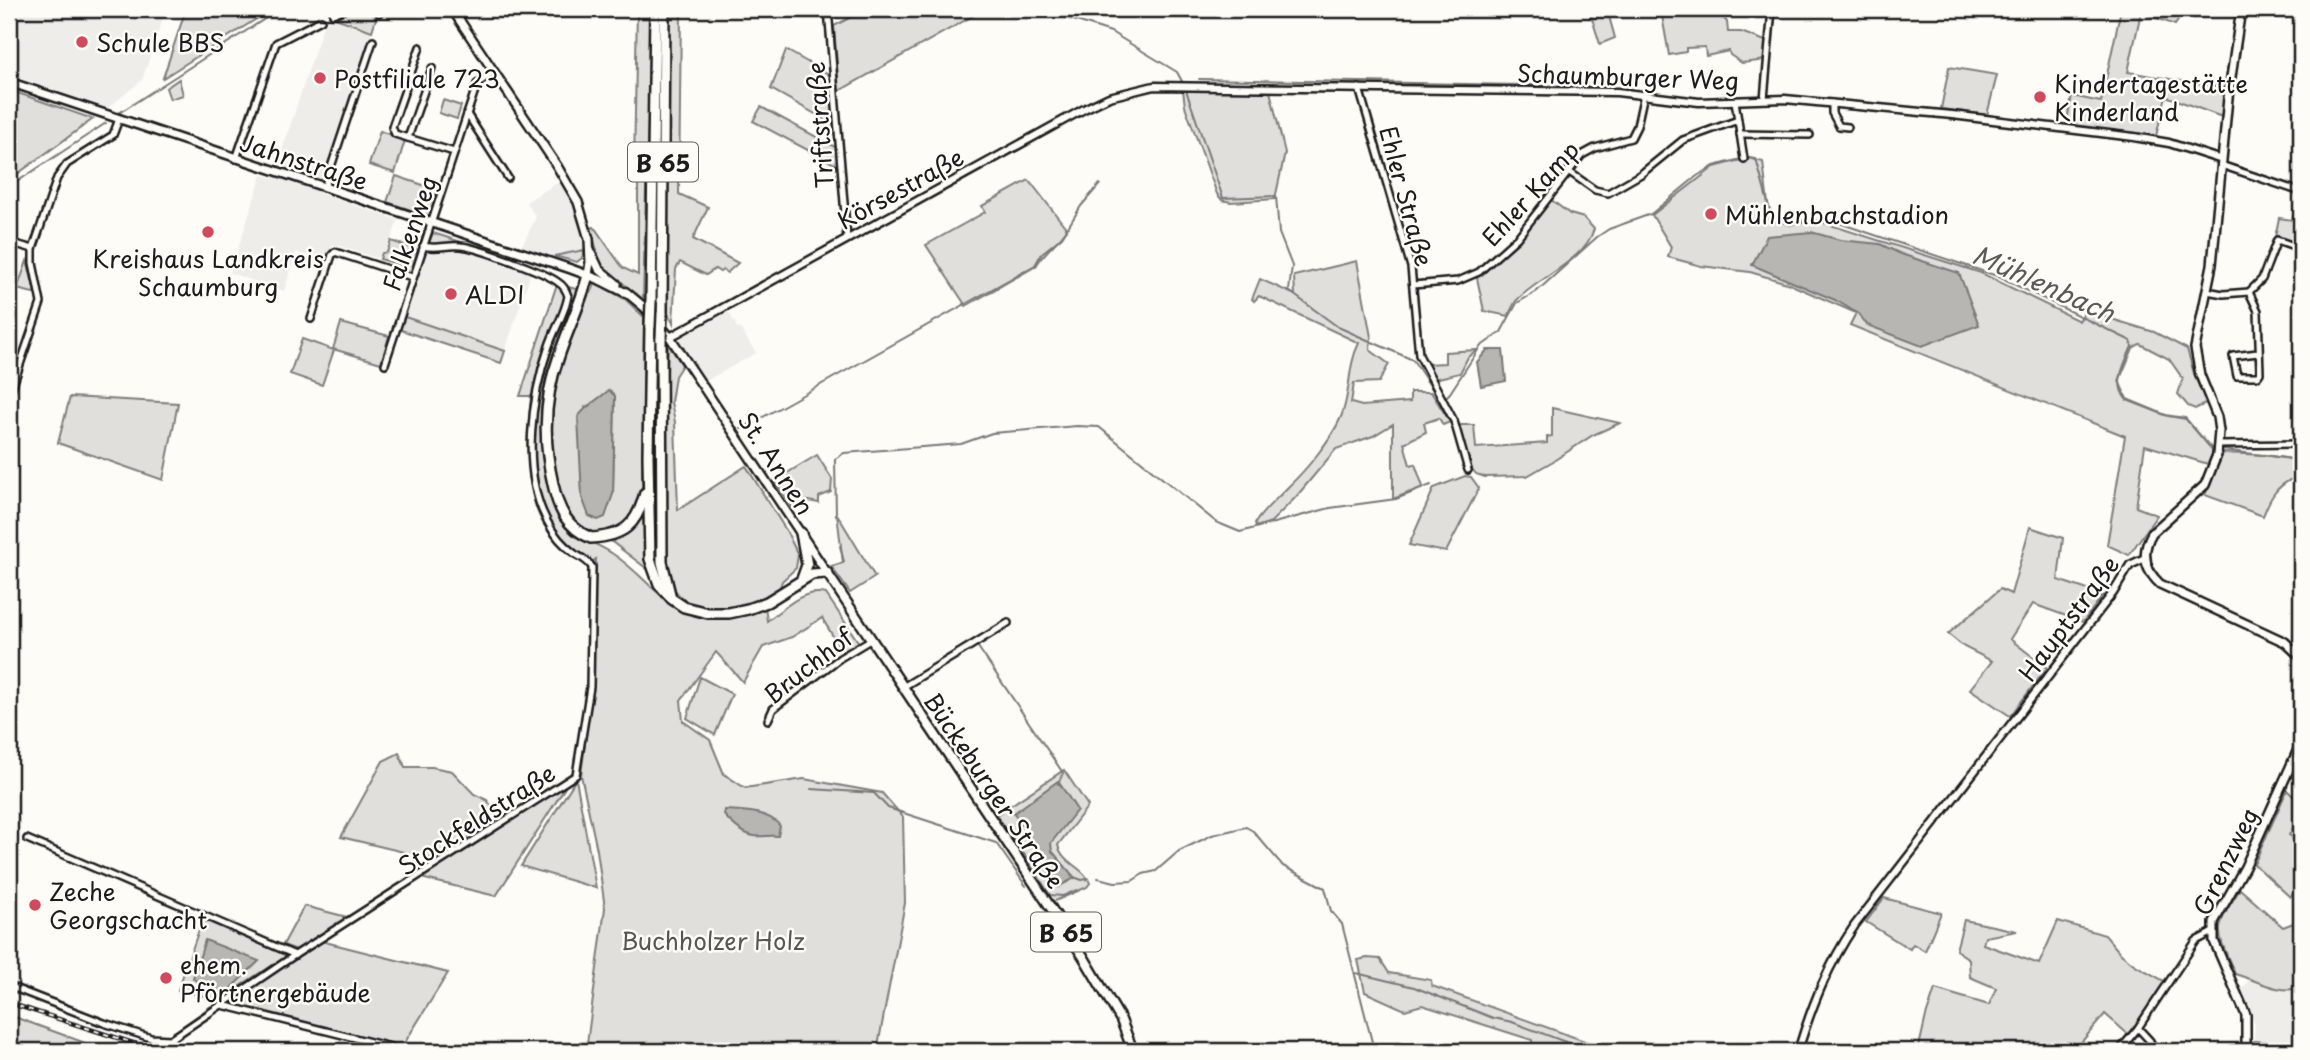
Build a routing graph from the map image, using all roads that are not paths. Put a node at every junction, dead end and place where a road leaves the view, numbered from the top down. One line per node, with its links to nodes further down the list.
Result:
1 (345, 9): 8 (street)
2 (452, 9): 13 (main road, St. Annen)
3 (655, 9): 58 (highway, B 65, bridge)
4 (664, 9): 52 (highway, B 65, bridge)
5 (828, 9): 39 (street, Triftstraße)
6 (1772, 9): 18 (street)
7 (2241, 9): 31 (main road, Hauptstraße)
8 (332, 14)
9 (321, 20): 29 (street)
10 (373, 41): 34 (street)
11 (420, 47): 27 (street)
12 (432, 68): 27 (street)
13 (494, 72): 21 (street, Falkenweg); 44 (main road, St. Annen)
14 (9, 82): 22 (main road, Jahnstraße)
15 (1154, 86): 16 (street, Schaumburger Weg); 39 (street, Körsestraße)
16 (1359, 88): 17 (street, Schaumburger Weg); 47 (street, Ehler Straße)
17 (1644, 94): 19 (street, Schaumburger Weg); 32 (street, Ehler Kamp)
18 (1764, 99): 19 (street, Schaumburger Weg); 20 (street, Schaumburger Weg)
19 (1735, 102): 23 (street)
20 (1832, 103): 24 (street); 31 (street, Schaumburger Weg)
21 (467, 114): 28 (street, Falkenweg); 33 (street)
22 (119, 119): 29 (main road, Jahnstraße); 43 (street)
23 (1738, 120): 25 (street); 32 (street)
24 (1848, 127)
25 (1740, 134): 26 (street); 30 (street)
26 (1810, 135)
27 (408, 138): 28 (street)
28 (454, 152): 37 (street, Falkenweg)
29 (236, 159): 34 (main road, Jahnstraße)
30 (1744, 159)
31 (2222, 163): 35 (street, Schaumburger Weg); 48 (main road, Hauptstraße)
32 (1568, 171): 47 (street, Ehler Kamp)
33 (508, 178)
34 (324, 188): 37 (main road, Jahnstraße)
35 (2301, 192)
36 (12, 217): 38 (street)
37 (430, 224): 41 (street, Falkenweg); 45 (main road, Jahnstraße)
38 (9, 227)
39 (847, 239): 52 (street, Körsestraße)
40 (9, 242): 43 (street)
41 (423, 246): 46 (street, Falkenweg); 74 (street, Stockfeldstraße)
42 (2294, 246): 49 (street)
43 (33, 249): 55 (street)
44 (590, 250): 45 (main road, St. Annen); 50 (main road, St. Annen)
45 (588, 275): 50 (main road, St. Annen); 58 (highway)
46 (412, 277): 51 (street); 54 (street, Falkenweg)
47 (1413, 285): 59 (street, Ehler Straße)
48 (2207, 291): 49 (street); 57 (main road, Hauptstraße)
49 (2249, 292): 53 (street)
50 (628, 294): 52 (main road, St. Annen)
51 (311, 319)
52 (666, 337): 60 (main road, St. Annen); 64 (highway, B 65)
53 (2258, 353): 53 (street)
54 (385, 364)
55 (9, 397)
56 (2301, 444): 57 (street)
57 (2219, 445): 61 (main road, Hauptstraße)
58 (649, 456): 64 (highway, B 65)
59 (1468, 470)
60 (801, 533): 62 (main road, St. Annen); 63 (highway)
61 (2145, 558): 67 (main road); 80 (street, Hauptstraße)
62 (827, 573): 63 (highway); 66 (main road, St. Annen / B 65)
63 (801, 581): 64 (highway)
64 (672, 599)
65 (1008, 623): 69 (street)
66 (870, 640): 68 (main road, St. Annen / B 65); 70 (street, Bruchhof)
67 (2301, 657)
68 (885, 661): 69 (main road, Bückeburger Straße / B 65)
69 (902, 687): 79 (main road, Bückeburger Straße / B 65)
70 (769, 716)
71 (2301, 743): 73 (main road, Grenzweg)
72 (27, 839): 74 (street)
73 (2213, 932): 77 (street, Grenzweg); 83 (main road)
74 (295, 955): 76 (street, Stockfeldstraße)
75 (9, 986): 76 (street, Stockfeldstraße)
76 (222, 1004): 78 (street)
77 (2138, 1028): 81 (street, Grenzweg); 82 (street)
78 (407, 1051)
79 (1133, 1051)
80 (1798, 1051)
81 (2119, 1051)
82 (2155, 1051)
83 (2246, 1051)

